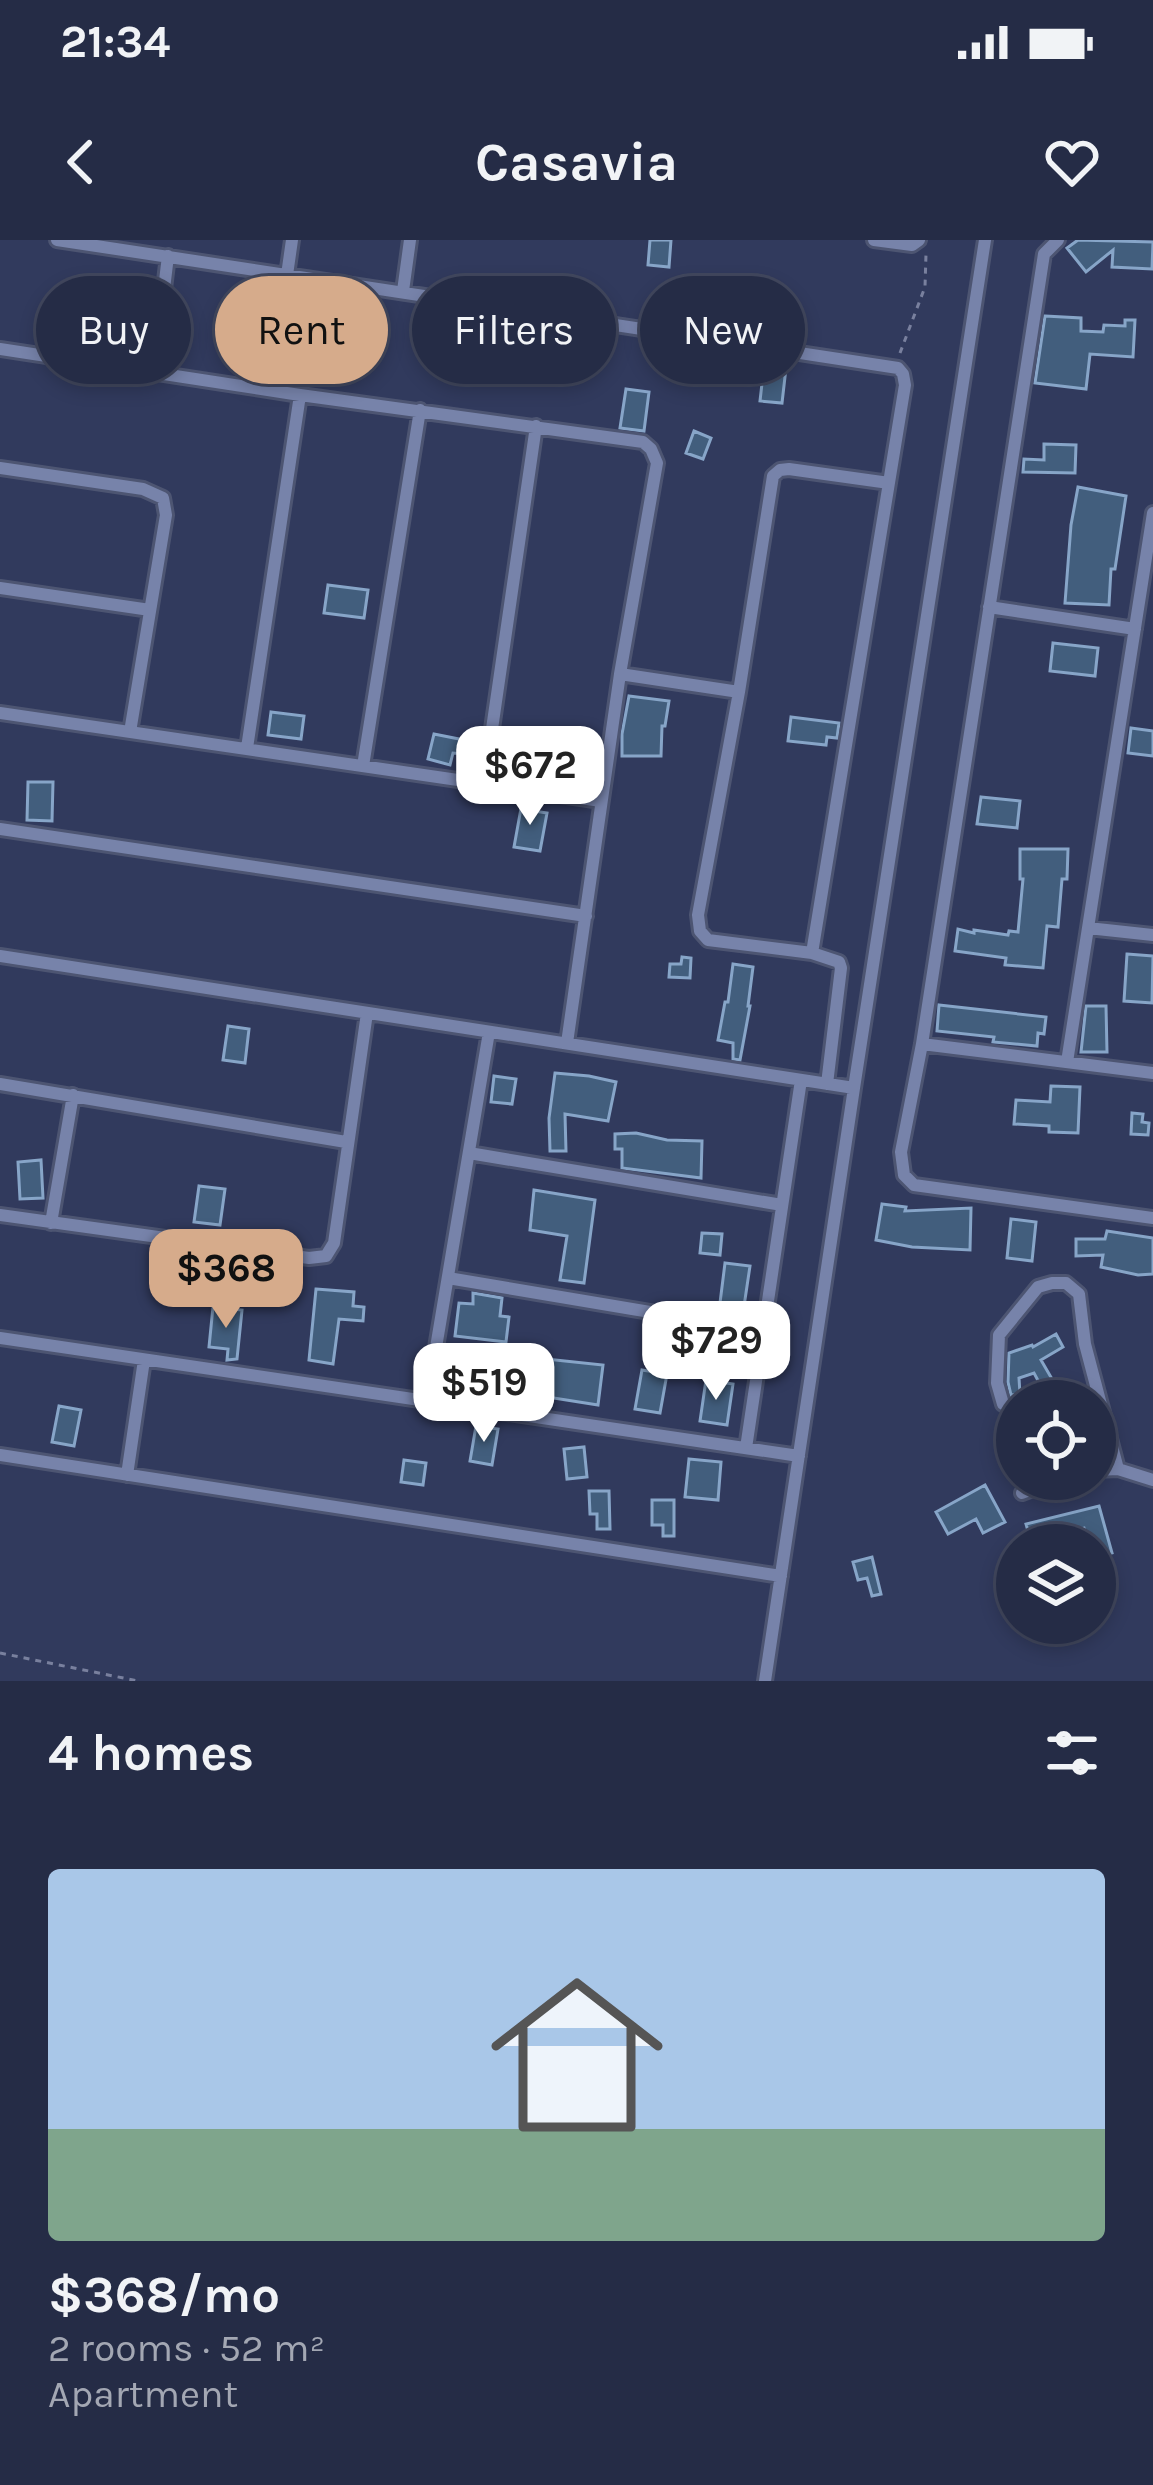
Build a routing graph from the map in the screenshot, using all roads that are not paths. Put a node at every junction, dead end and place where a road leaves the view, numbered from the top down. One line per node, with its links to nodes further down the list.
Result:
1 (57, 240): 8 (street)
2 (292, 240): 9 (street)
3 (410, 240): 11 (street)
4 (874, 240): 5 (street)
5 (922, 240)
6 (985, 240): 48 (street)
7 (1058, 240): 22 (street)
8 (168, 256): 9 (street); 10 (street)
9 (286, 274): 11 (street)
10 (166, 276)
11 (403, 291): 19 (street)
12 (0, 349): 13 (street)
13 (36, 354)
14 (191, 377): 15 (street)
15 (299, 395): 16 (street); 29 (street)
16 (420, 410): 17 (street); 30 (street)
17 (536, 426): 25 (street); 31 (street)
18 (0, 468): 23 (street)
19 (889, 483): 26 (street); 37 (street)
20 (1153, 513): 24 (street)
21 (0, 588): 23 (street)
22 (989, 607): 24 (street); 42 (street)
23 (150, 610): 28 (street)
24 (1135, 629): 35 (street)
25 (620, 674): 26 (street); 32 (street)
26 (739, 692): 37 (street)
27 (0, 713): 28 (street)
28 (130, 732): 29 (street)
29 (247, 748): 30 (street)
30 (363, 766): 31 (street)
31 (484, 784): 32 (street)
32 (601, 801): 34 (street)
33 (0, 829): 34 (street)
34 (586, 916): 41 (street)
35 (1088, 928): 36 (street); 43 (street)
36 (1153, 935)
37 (812, 953): 47 (street)
38 (0, 956): 39 (street)
39 (367, 1013): 40 (street); 50 (street)
40 (489, 1032): 41 (street); 51 (street)
41 (567, 1043): 45 (street)
42 (922, 1044): 43 (street); 54 (street)
43 (1067, 1062): 44 (street)
44 (1153, 1073)
45 (801, 1080): 47 (street); 52 (street)
46 (0, 1084): 49 (street)
47 (827, 1084): 48 (street)
48 (854, 1088): 65 (street)
49 (74, 1095): 50 (street); 55 (street)
50 (346, 1142): 55 (street)
51 (469, 1153): 52 (street); 56 (street)
52 (782, 1205): 57 (street)
53 (0, 1215): 55 (street)
54 (1153, 1218)
55 (51, 1223)
56 (448, 1278): 57 (street); 62 (street)
57 (763, 1331): 63 (street)
58 (0, 1338): 59 (street)
59 (144, 1360): 62 (street); 68 (street)
60 (997, 1380): 61 (street)
61 (1092, 1380)
62 (428, 1401): 63 (street)
63 (746, 1448): 65 (street)
64 (0, 1455): 68 (street)
65 (799, 1456): 70 (street)
66 (1116, 1463): 67 (street)
67 (1118, 1469): 69 (street)
68 (127, 1475): 70 (street)
69 (1153, 1480)
70 (781, 1576): 71 (street)
71 (765, 1681)

